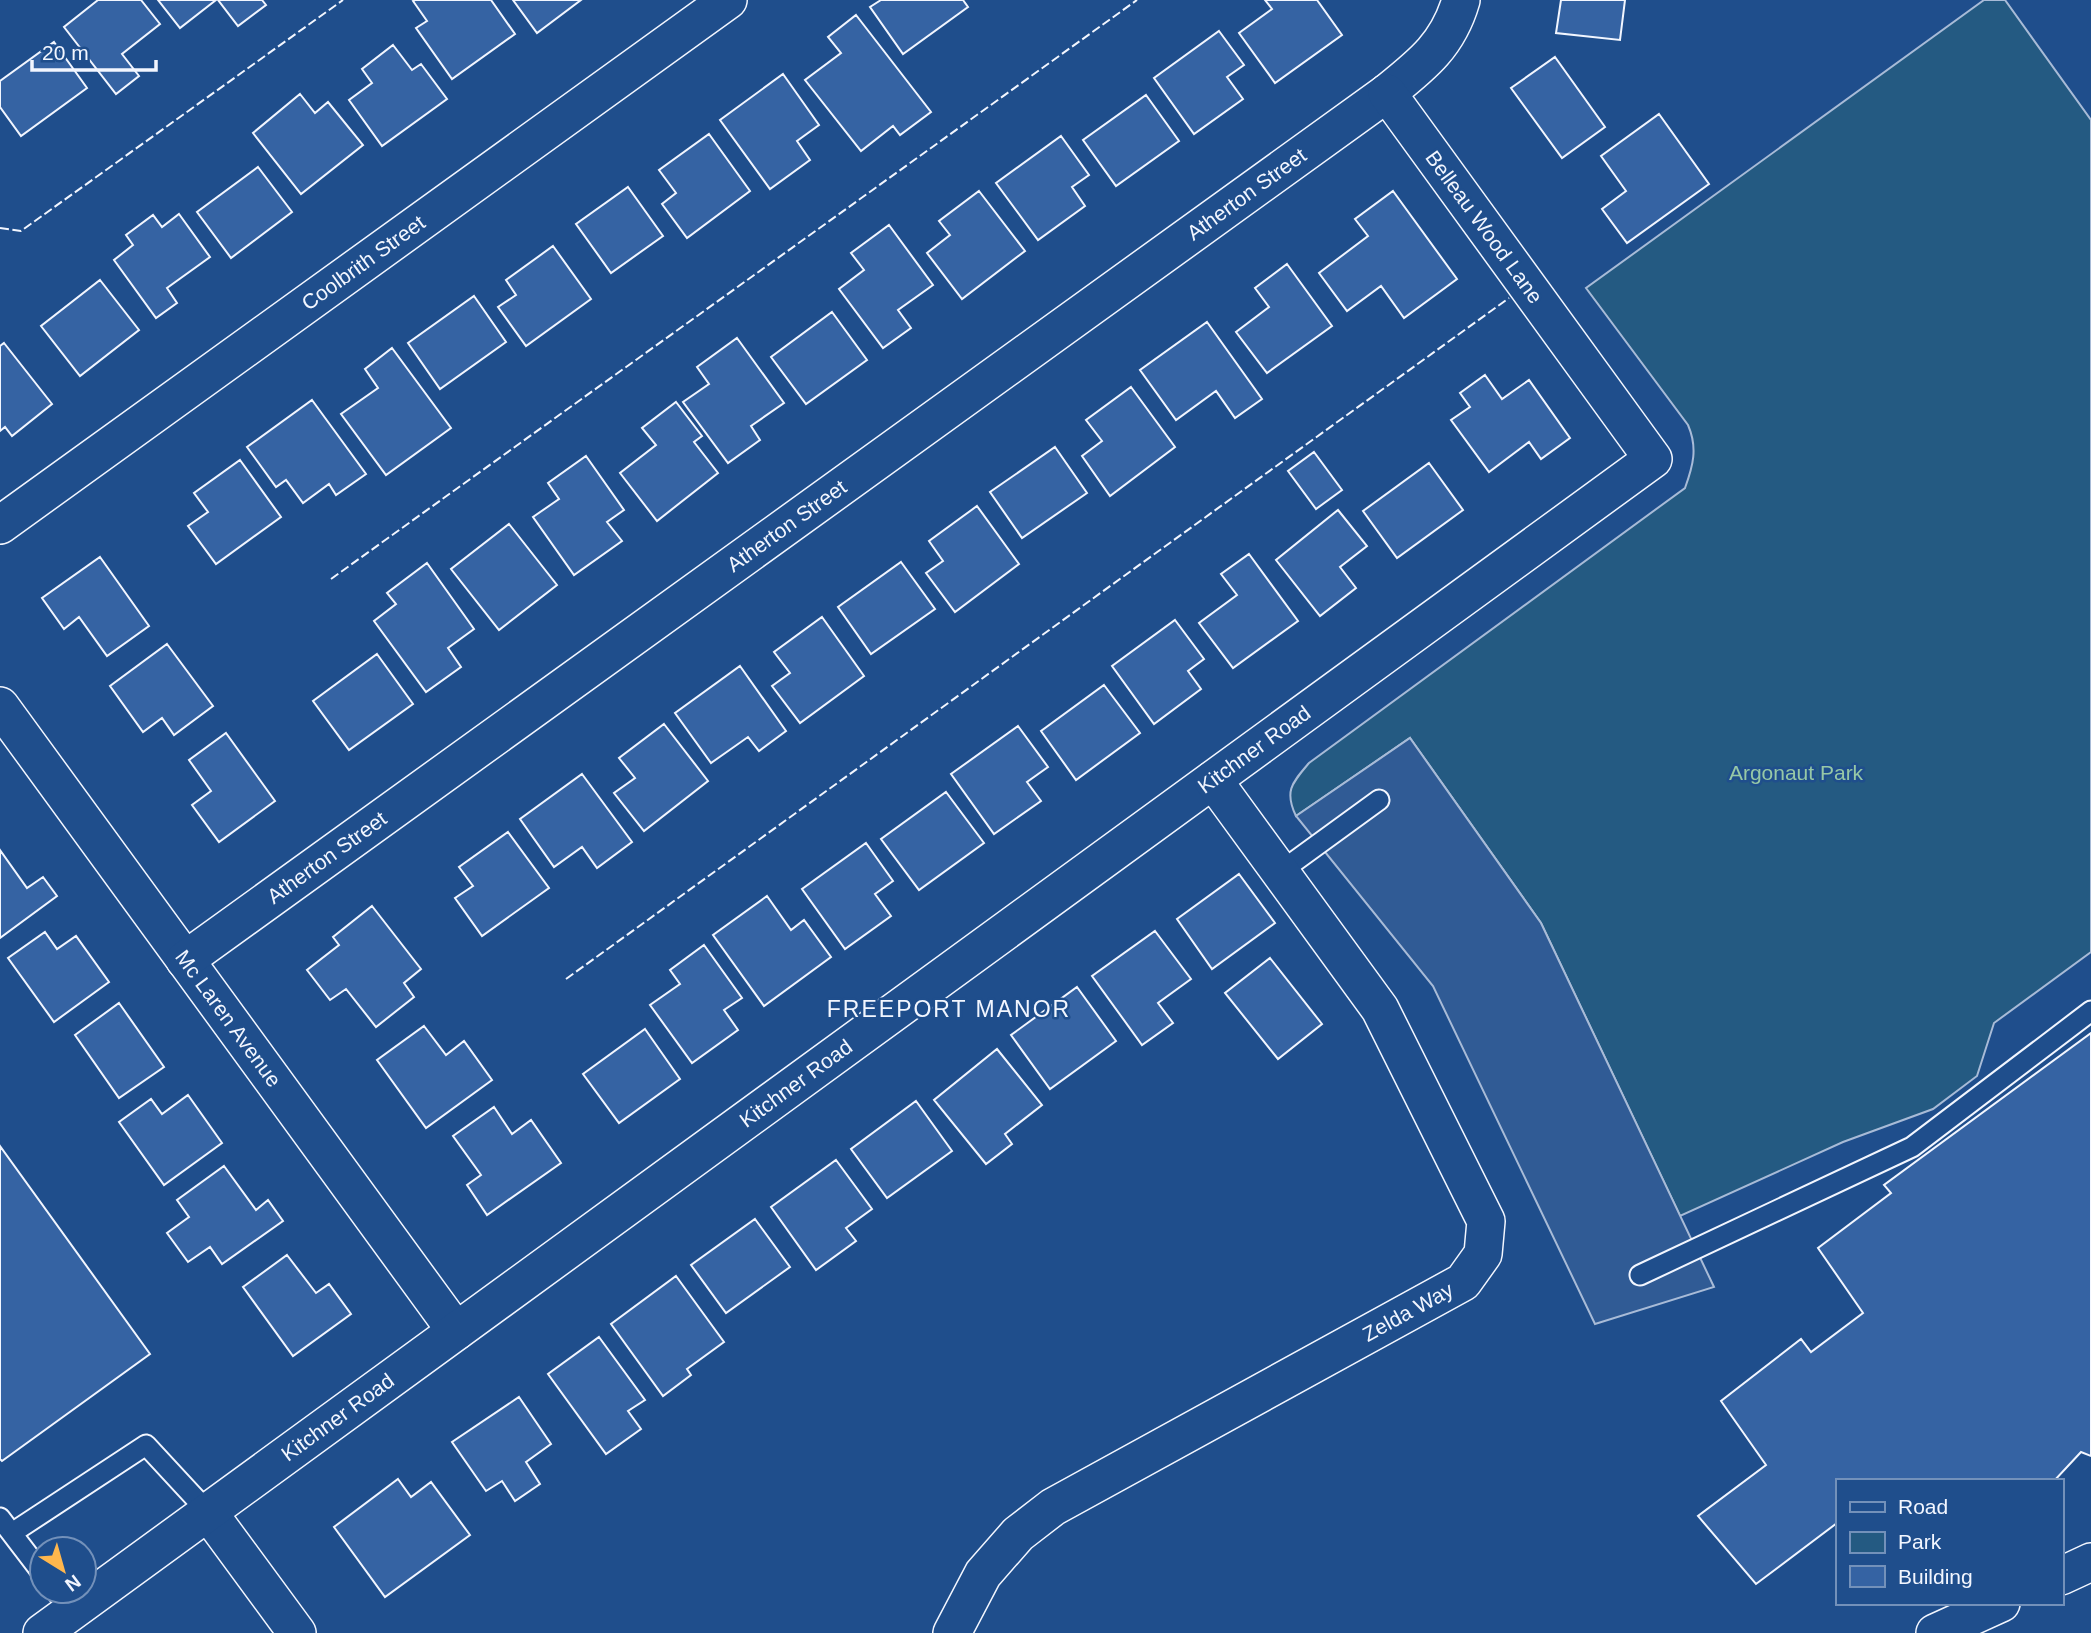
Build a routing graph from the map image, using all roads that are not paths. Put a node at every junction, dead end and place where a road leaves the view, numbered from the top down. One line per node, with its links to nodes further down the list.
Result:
1 (728, 0): 5 (street, Coolbrith Street)
2 (1461, 0): 3 (street)
3 (1387, 93): 4 (street, Belleau Wood Lane); 10 (street, Atherton Street)
4 (1653, 459): 7 (street, Kitchner Road)
5 (0, 525)
6 (0, 706): 10 (street, Mc Laren Avenue)
7 (1213, 780): 9 (street, Zelda Way); 13 (street, Kitchner Road)
8 (1379, 800): 9 (lane)
9 (1280, 872): 24 (street, Zelda Way)
10 (185, 960): 13 (street, Mc Laren Avenue)
11 (2091, 1011): 12 (lane)
12 (1640, 1275)
13 (456, 1331): 14 (street, Kitchner Road)
14 (208, 1511): 15 (lane); 19 (street, Kitchner Road); 23 (street)
15 (6, 1526): 16 (lane)
16 (28, 1555)
17 (2091, 1562): 18 (street)
18 (2063, 1575)
19 (98, 1580)
20 (61, 1605): 22 (street, Kitchner Road)
21 (1997, 1605): 25 (street)
22 (42, 1633)
23 (297, 1633)
24 (952, 1633)
25 (1936, 1633)

